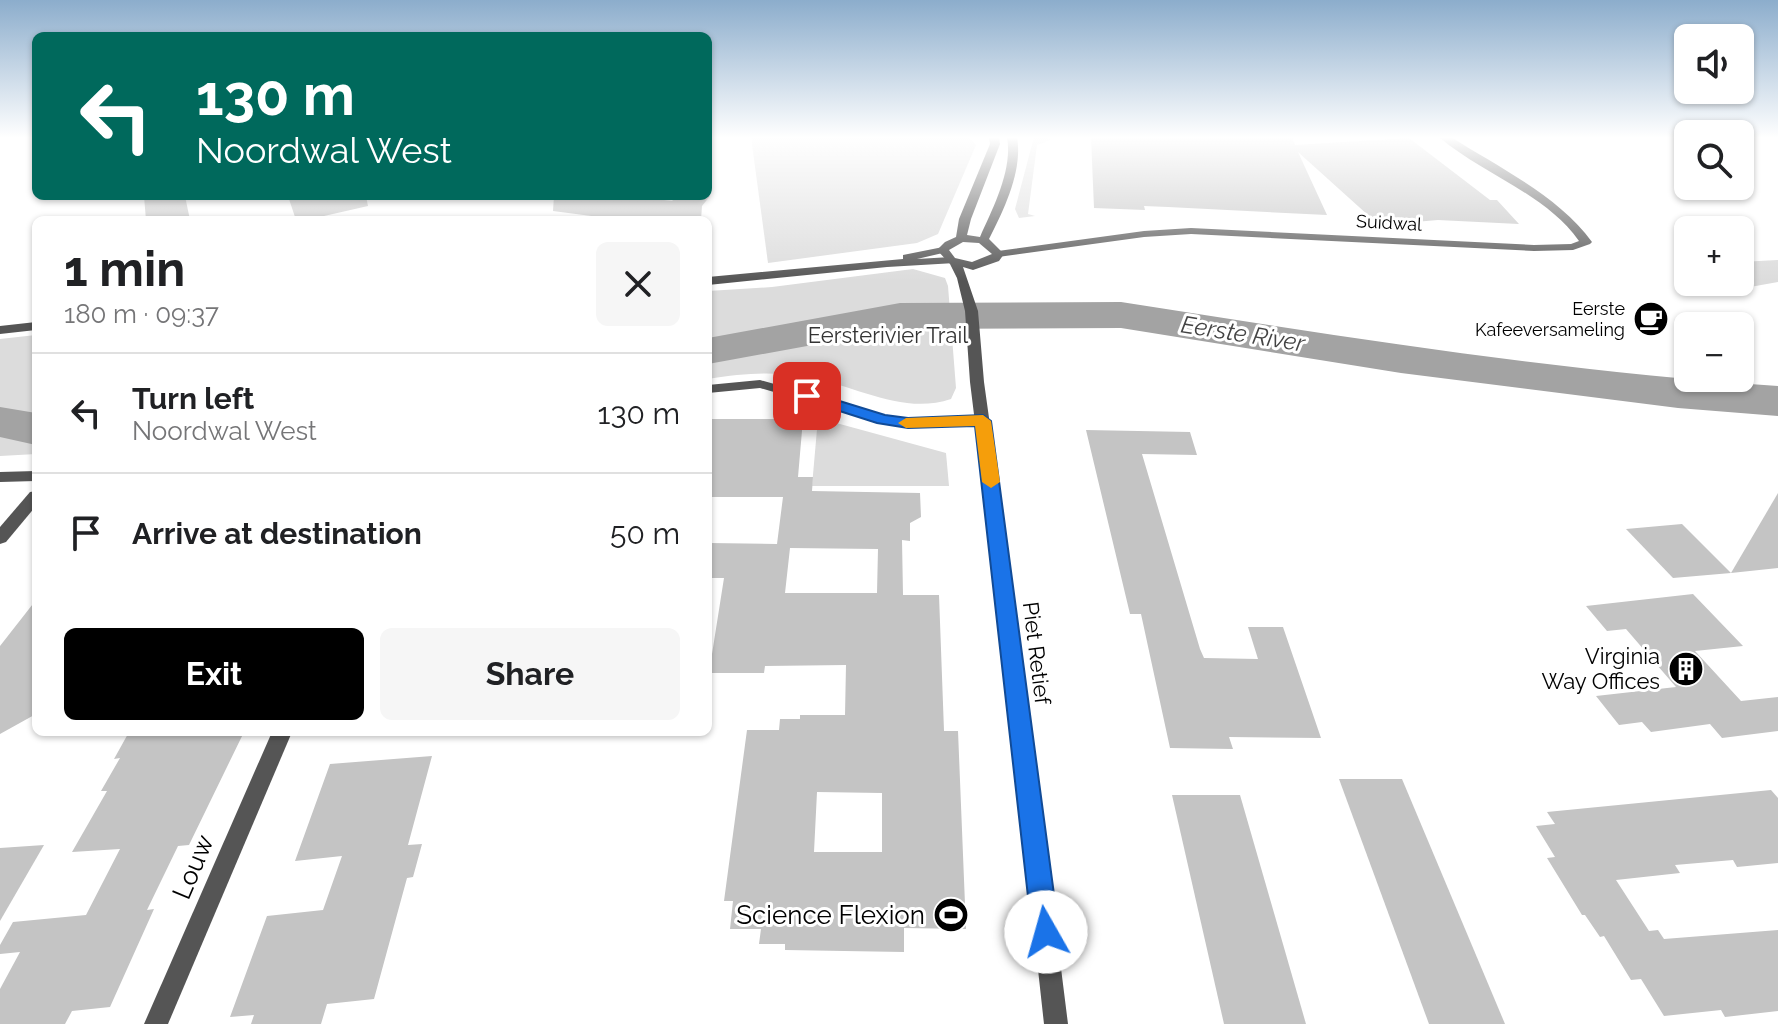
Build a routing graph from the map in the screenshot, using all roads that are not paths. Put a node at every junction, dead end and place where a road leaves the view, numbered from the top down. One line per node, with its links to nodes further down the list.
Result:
1 (979, 185): 4 (street)
2 (1004, 185): 5 (street)
3 (1516, 185): 6 (street, Suidwal)
4 (961, 239): 5 (street); 7 (street)
5 (983, 241): 6 (street)
6 (998, 254): 8 (street)
7 (950, 258): 8 (street); 9 (street); 10 (street, Piet Retief)
8 (982, 265): 10 (street)
9 (712, 281)
10 (968, 288): 14 (street, Piet Retief)
11 (32, 326): 12 (street)
12 (0, 330)
13 (712, 389): 14 (street)
14 (983, 421): 21 (street, Piet Retief)
15 (32, 476): 16 (street)
16 (0, 477)
17 (32, 501): 18 (street)
18 (0, 538)
19 (280, 736): 20 (street, Louw)
20 (156, 1024)
21 (1056, 1024)

